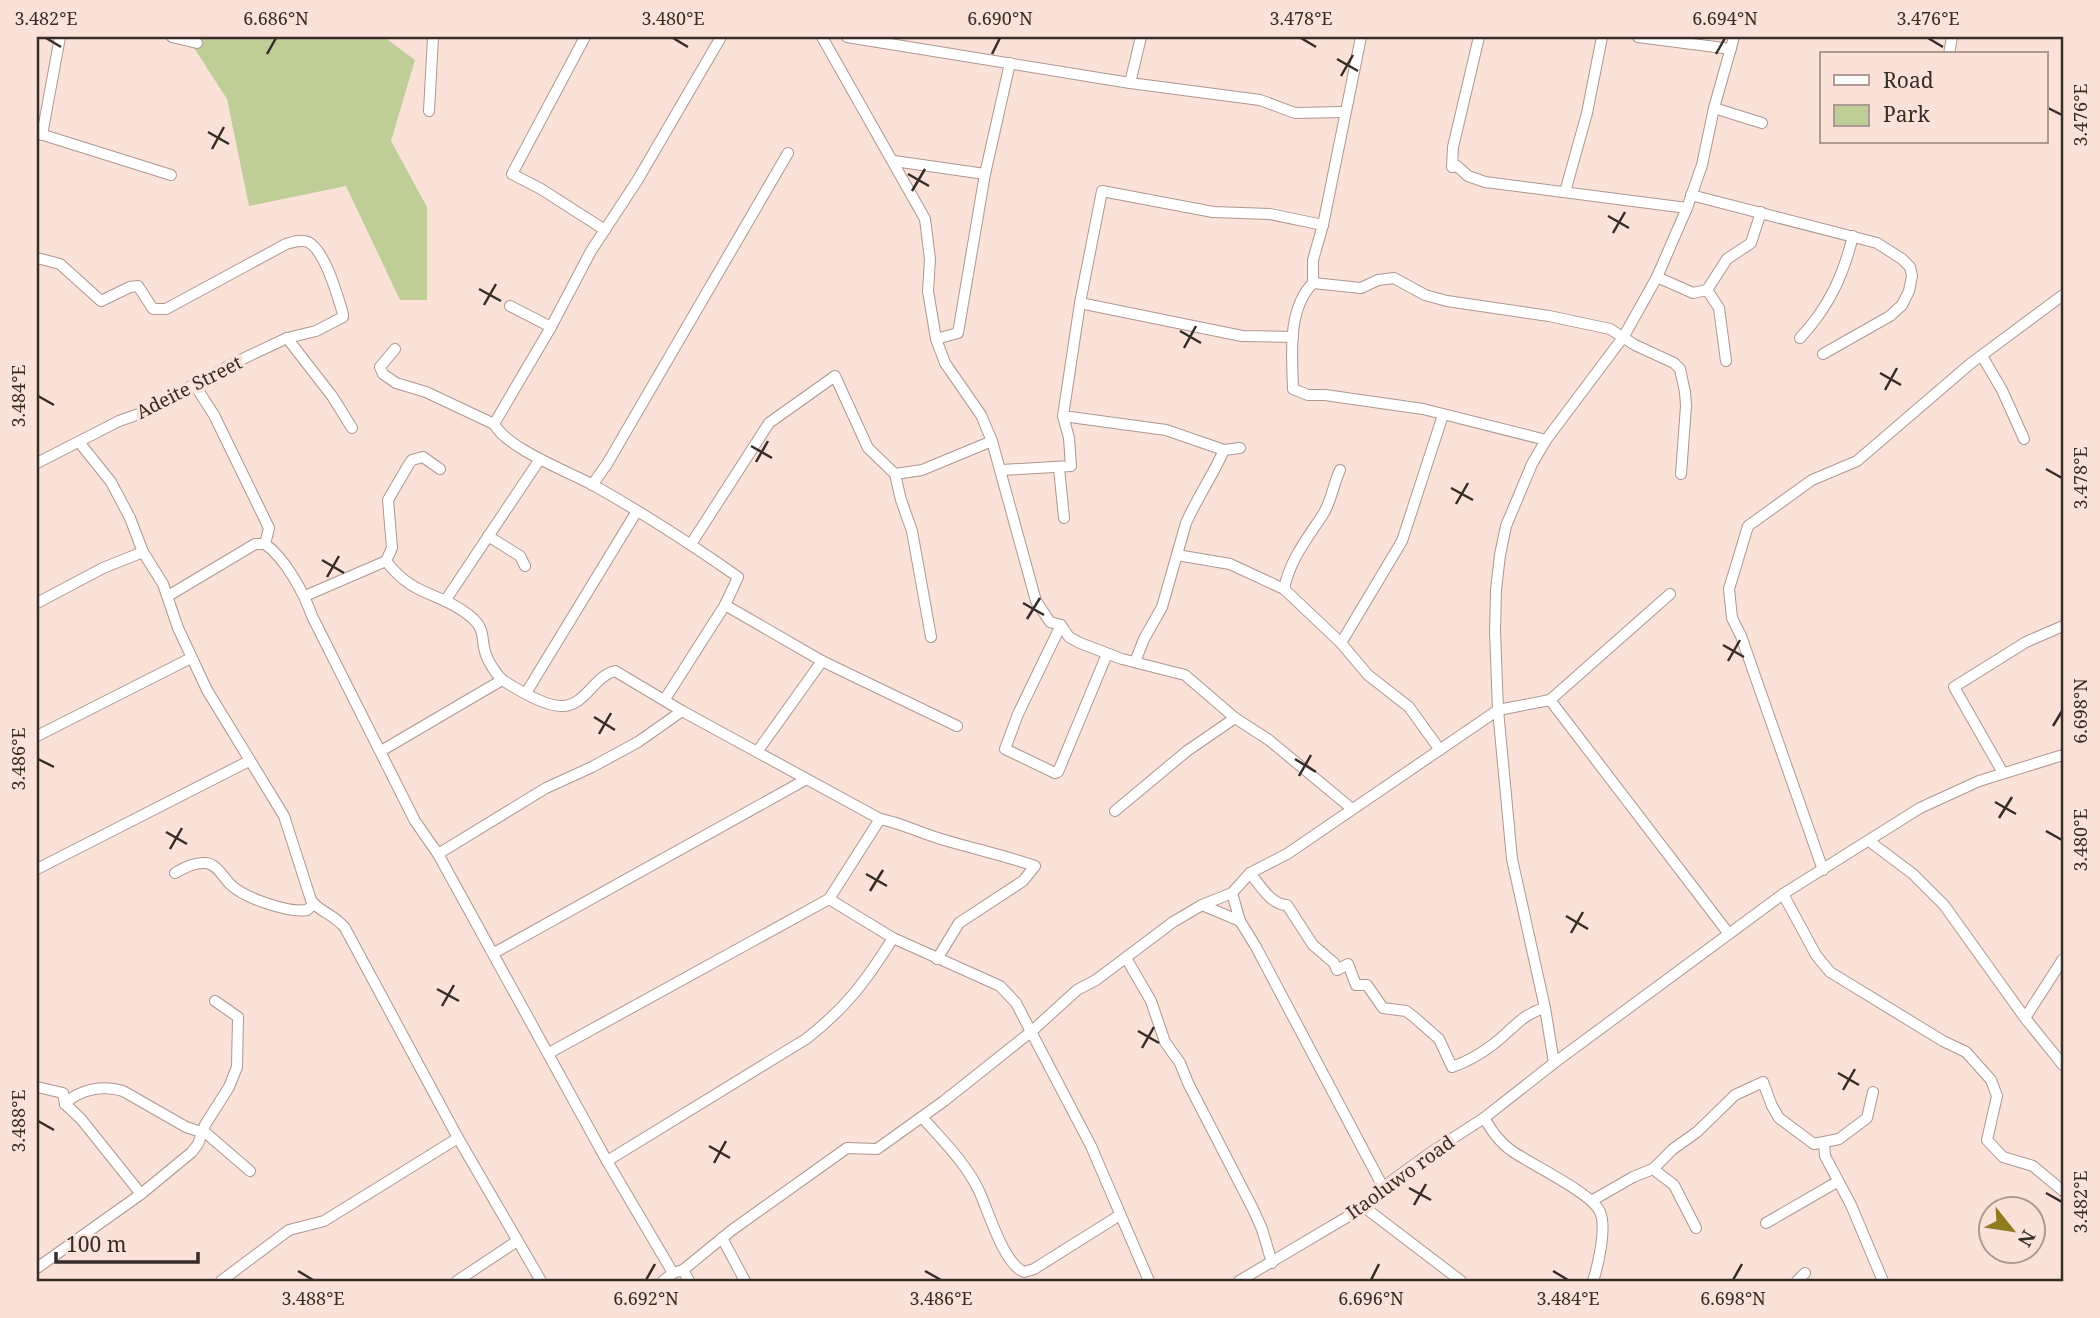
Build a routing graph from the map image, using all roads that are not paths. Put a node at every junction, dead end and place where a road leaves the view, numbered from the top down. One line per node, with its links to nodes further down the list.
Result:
1 (60, 37): 22 (street)
2 (172, 37): 14 (street)
3 (433, 37): 19 (street)
4 (585, 37): 32 (street)
5 (721, 37): 32 (street)
6 (822, 37): 24 (street)
7 (847, 37): 16 (street)
8 (1141, 37): 17 (street)
9 (1361, 37): 20 (street)
10 (1479, 37): 27 (street)
11 (1602, 37): 27 (street)
12 (1638, 37): 15 (street)
13 (1734, 37): 15 (street)
14 (197, 43)
15 (1731, 49): 18 (street)
16 (1010, 63): 17 (street); 25 (street)
17 (1130, 83): 20 (street)
18 (1714, 108): 21 (street); 28 (street)
19 (429, 111)
20 (1344, 112): 31 (street)
21 (1762, 123)
22 (39, 134): 26 (street)
23 (788, 153): 70 (street)
24 (894, 161): 25 (street); 46 (street)
25 (985, 174): 46 (street)
26 (171, 175)
27 (1565, 192): 29 (street)
28 (1691, 195): 29 (street); 30 (street)
29 (1687, 208): 35 (street)
30 (1760, 212): 33 (street); 37 (street)
31 (1323, 225): 36 (street); 39 (street)
32 (605, 230): 41 (street)
33 (1853, 236): 45 (street); 48 (street)
34 (37, 258): 44 (street, Adeite Street)
35 (1657, 277): 37 (street); 42 (street)
36 (1313, 283): 42 (street); 43 (street)
37 (1707, 290): 50 (street)
38 (2063, 295): 49 (street)
39 (1080, 303): 43 (street); 53 (street)
40 (510, 306): 41 (street)
41 (551, 327): 54 (street)
42 (1624, 336): 57 (street); 69 (street)
43 (1293, 337): 52 (street)
44 (287, 338): 51 (street, Adeite Street); 55 (street)
45 (1800, 338)
46 (936, 339): 58 (street)
47 (395, 349): 54 (street)
48 (1823, 354)
49 (1982, 356): 56 (street); 117 (street)
50 (1726, 361)
51 (194, 384): 59 (street, Adeite Street); 74 (street)
52 (1443, 415): 57 (street); 90 (street)
53 (1063, 416): 61 (street); 64 (street)
54 (494, 424): 62 (street)
55 (352, 428)
56 (2024, 439)
57 (1546, 440): 99 (street)
58 (992, 441): 66 (street); 68 (street)
59 (79, 442): 63 (street, Adeite Street); 76 (street)
60 (1240, 448): 61 (street)
61 (1224, 450): 77 (street)
62 (540, 459): 70 (street); 73 (street)
63 (37, 463)
64 (1059, 468): 66 (street); 72 (street)
65 (440, 469): 78 (street)
66 (1002, 470): 87 (street)
67 (1340, 470): 80 (street)
68 (895, 474): 75 (street); 89 (street)
69 (1681, 474)
70 (592, 485): 71 (street)
71 (637, 511): 75 (street); 96 (street)
72 (1064, 518)
73 (488, 536): 79 (street); 84 (street)
74 (265, 544): 82 (street); 83 (street)
75 (691, 544): 86 (street)
76 (143, 552): 82 (street); 85 (street)
77 (1177, 555): 80 (street); 94 (street)
78 (386, 561): 83 (street); 84 (street)
79 (525, 566)
80 (1284, 589): 90 (street)
81 (1670, 594): 98 (street)
82 (168, 596): 92 (street)
83 (305, 596): 105 (street)
84 (445, 601): 95 (street)
85 (37, 603)
86 (725, 605): 93 (street); 97 (street)
87 (1061, 625): 91 (street); 91 (street)
88 (2063, 626): 109 (street)
89 (931, 637)
90 (1341, 643): 104 (street)
91 (1107, 654): 94 (street)
92 (191, 658): 103 (street); 108 (street)
93 (822, 661): 102 (street); 106 (street)
94 (1135, 662): 101 (street)
95 (502, 680): 96 (street); 105 (street)
96 (526, 693): 97 (street)
97 (665, 699): 100 (street)
98 (1550, 700): 99 (street); 126 (street)
99 (1498, 710): 104 (street); 133 (street)
100 (682, 711): 106 (street); 115 (street)
101 (1235, 718): 111 (street); 112 (street)
102 (957, 726)
103 (37, 736)
104 (1440, 750): 111 (street)
105 (381, 751): 115 (street)
106 (757, 752): 110 (street)
107 (2063, 755): 109 (street, Itaoluwo road)
108 (250, 761): 116 (street); 123 (street)
109 (2003, 773): 114 (street, Itaoluwo road)
110 (804, 779): 113 (street); 128 (street)
111 (1351, 808): 119 (street)
112 (1115, 811)
113 (880, 820): 122 (street); 130 (street)
114 (1869, 841): 117 (street, Itaoluwo road); 134 (street)
115 (438, 854): 128 (street)
116 (37, 869)
117 (1822, 870): 121 (street, Itaoluwo road)
118 (175, 873): 123 (street)
119 (1251, 873): 120 (street); 133 (street)
120 (1232, 892): 124 (street); 125 (street)
121 (1783, 894): 126 (street, Itaoluwo road); 152 (street)
122 (829, 899): 127 (street); 136 (street)
123 (314, 904): 145 (street)
124 (1202, 905): 125 (street); 129 (street)
125 (1240, 921): 151 (street)
126 (1730, 934): 137 (street, Itaoluwo road)
127 (893, 938): 130 (street); 147 (street)
128 (494, 953): 136 (street)
129 (1126, 958): 135 (street); 161 (street)
130 (937, 959): 135 (street)
131 (2063, 959): 134 (street)
132 (215, 1001): 144 (street)
133 (1545, 1008): 137 (street)
134 (2025, 1018): 138 (street)
135 (1032, 1031): 142 (street); 156 (street)
136 (549, 1053): 147 (street)
137 (1554, 1063): 143 (street, Itaoluwo road)
138 (2063, 1065)
139 (37, 1087): 141 (street)
140 (1873, 1092): 146 (street)
141 (65, 1104): 144 (street); 153 (street)
142 (922, 1117): 156 (street); 159 (street)
143 (1484, 1118): 151 (street, Itaoluwo road); 154 (street)
144 (203, 1133): 149 (street); 153 (street)
145 (458, 1138): 160 (street); 165 (street)
146 (1824, 1143): 148 (street); 150 (street)
147 (607, 1161): 163 (street)
148 (1653, 1169): 154 (street); 158 (street)
149 (250, 1171)
150 (1838, 1182): 157 (street); 175 (street)
151 (1383, 1187): 155 (street, Itaoluwo road)
152 (2063, 1191)
153 (141, 1194): 162 (street)
154 (1592, 1200): 174 (street)
155 (1364, 1207): 161 (street, Itaoluwo road); 173 (street)
156 (1120, 1216): 171 (street)
157 (1766, 1223)
158 (1696, 1228)
159 (722, 1238): 163 (street); 170 (street)
160 (517, 1241): 166 (street); 167 (street)
161 (1272, 1263): 164 (street, Itaoluwo road)
162 (37, 1268)
163 (678, 1271): 168 (street); 169 (street)
164 (1243, 1278): 172 (street)
165 (221, 1281)
166 (457, 1281)
167 (541, 1281)
168 (663, 1281)
169 (689, 1281)
170 (745, 1281)
171 (1149, 1281)
172 (1257, 1281)
173 (1461, 1281)
174 (1593, 1281)
175 (1883, 1281)

